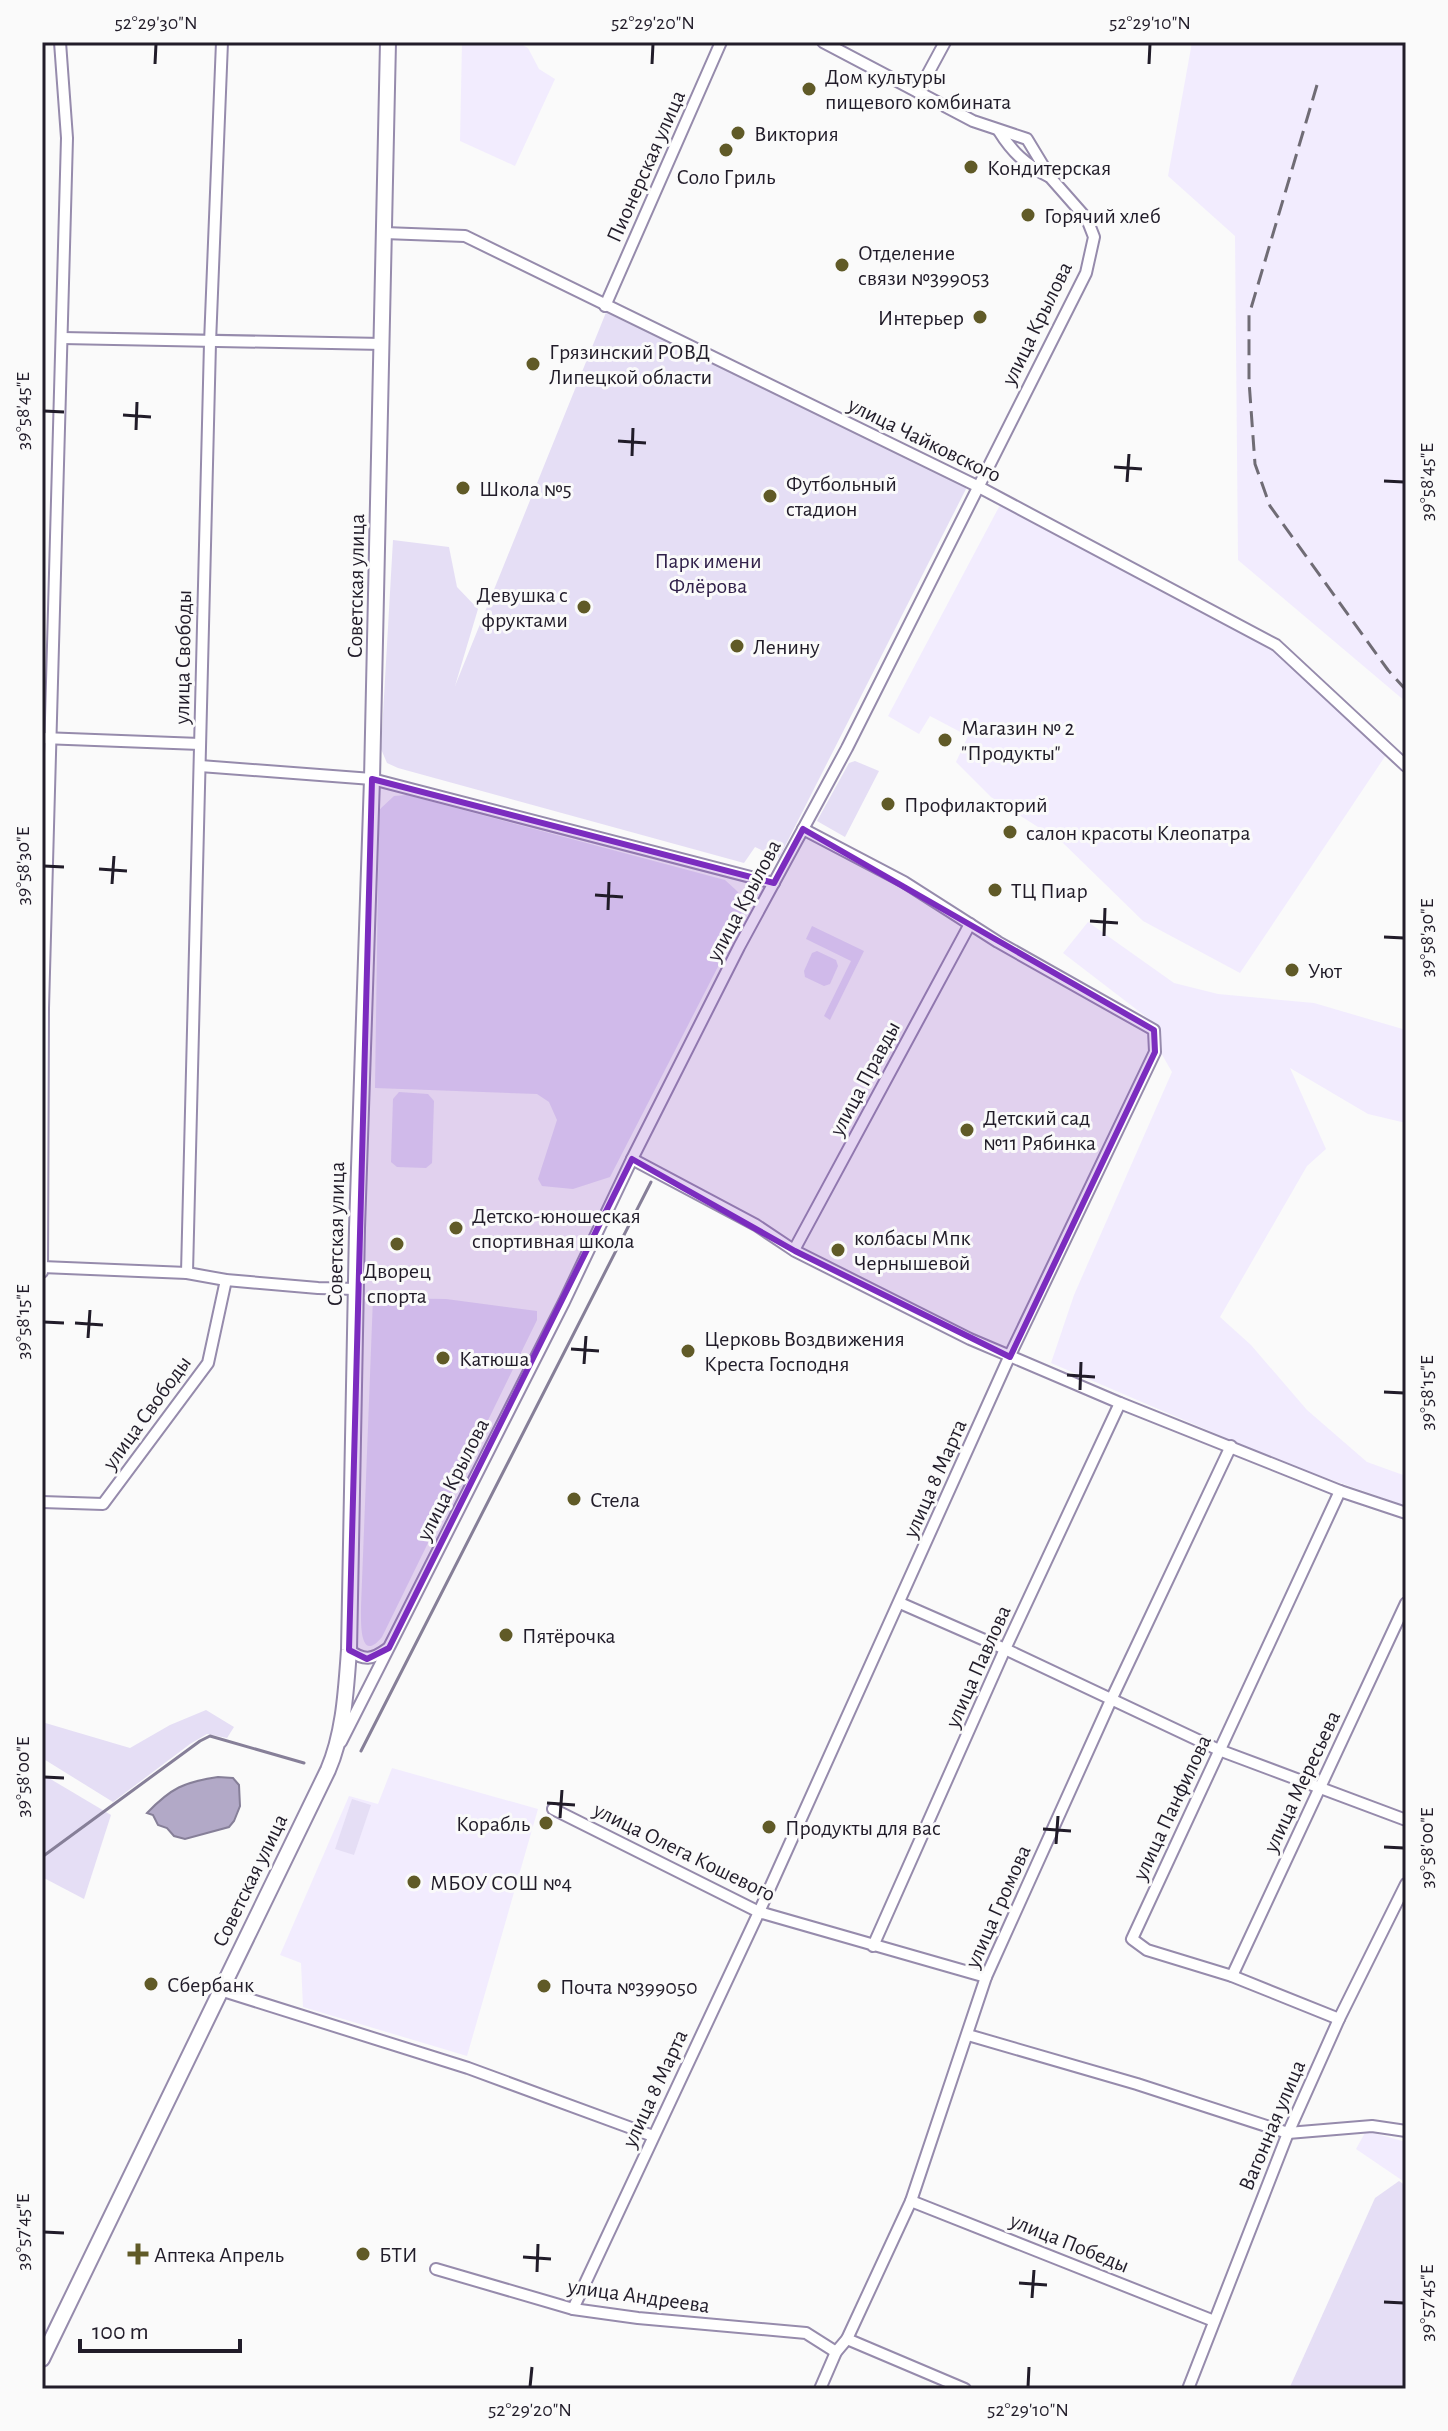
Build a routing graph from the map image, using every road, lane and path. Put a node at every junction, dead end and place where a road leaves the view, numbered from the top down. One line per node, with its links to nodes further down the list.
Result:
1 (60, 42): 12 (street)
2 (222, 42): 13 (street, улица Свободы)
3 (388, 42): 10 (main road, Советская улица)
4 (721, 42): 11 (street, Пионерская улица)
5 (823, 42): 7 (street)
6 (945, 42): 7 (street)
7 (918, 92): 8 (street)
8 (999, 131): 9 (street); 9 (street)
9 (1050, 177): 15 (street, улица Крылова)
10 (384, 233): 11 (street, улица Чайковского); 14 (main road, Советская улица)
11 (605, 306): 15 (street, улица Чайковского)
12 (62, 338): 13 (street); 16 (street)
13 (210, 343): 14 (street); 17 (street, улица Свободы)
14 (383, 344): 20 (main road, Советская улица)
15 (977, 486): 19 (street, улица Чайковского); 21 (street, улица Крылова)
16 (46, 738): 17 (street); 26 (street)
17 (200, 744): 18 (street, улица Свободы)
18 (200, 766): 20 (street); 27 (street, улица Свободы)
19 (1406, 766)
20 (372, 779): 22 (street); 29 (main road, Советская улица)
21 (803, 829): 22 (street, улица Крылова); 23 (street, улица 8 Марта)
22 (774, 883): 24 (street, улица Крылова)
23 (970, 924): 25 (street, улица Правды); 30 (street, улица 8 Марта)
24 (632, 1159): 25 (street); 38 (street, улица Крылова)
25 (794, 1250): 30 (street)
26 (42, 1269): 27 (street)
27 (187, 1273): 28 (street)
28 (226, 1280): 29 (street); 34 (street, улица Свободы)
29 (356, 1289): 40 (main road, Советская улица)
30 (1010, 1357): 31 (street); 36 (street, улица 8 Марта)
31 (1120, 1403): 32 (street); 39 (street, улица Павлова)
32 (1231, 1446): 33 (street); 41 (street, улица Громова)
33 (1340, 1491): 35 (street); 42 (street, улица Панфилова)
34 (42, 1502)
35 (1406, 1513)
36 (900, 1603): 39 (street); 48 (street, улица 8 Марта)
37 (1406, 1603): 44 (street, улица Мересьева)
38 (389, 1648): 40 (street); 43 (street, улица Крылова)
39 (1005, 1649): 41 (street); 49 (street, улица Павлова)
40 (349, 1650): 43 (main road, Советская улица)
41 (1111, 1700): 42 (street); 51 (street, улица Громова)
42 (1219, 1750): 44 (street); 50 (street, улица Панфилова)
43 (333, 1758): 52 (main road, Советская улица)
44 (1321, 1788): 46 (street); 50 (street, улица Мересьева)
45 (553, 1809): 48 (street, улица Олега Кошевого)
46 (1406, 1820)
47 (1406, 1884): 53 (street, Вагонная улица)
48 (759, 1912): 49 (street, улица Олега Кошевого); 57 (street, улица 8 Марта)
49 (873, 1946): 51 (street, улица Олега Кошевого)
50 (1232, 1976): 53 (street, улица Панфилова)
51 (986, 1977): 54 (street, улица Громова)
52 (220, 1990): 57 (street); 64 (main road, Советская улица)
53 (1339, 2019): 56 (street, Вагонная улица)
54 (968, 2035): 56 (street); 58 (street, улица Громова)
55 (1406, 2131): 56 (street)
56 (1288, 2133): 61 (street, Вагонная улица)
57 (653, 2136): 60 (street, улица 8 Марта)
58 (911, 2201): 61 (street, улица Победы); 62 (street, улица Громова)
59 (436, 2269): 60 (street, улица Андреева)
60 (573, 2309): 63 (street, улица Андреева)
61 (1214, 2321): 67 (street, Вагонная улица)
62 (847, 2339): 63 (street, улица Громова); 66 (street)
63 (836, 2352): 65 (street, улица Громова)
64 (42, 2359)
65 (820, 2389)
66 (965, 2389)
67 (1188, 2389)

